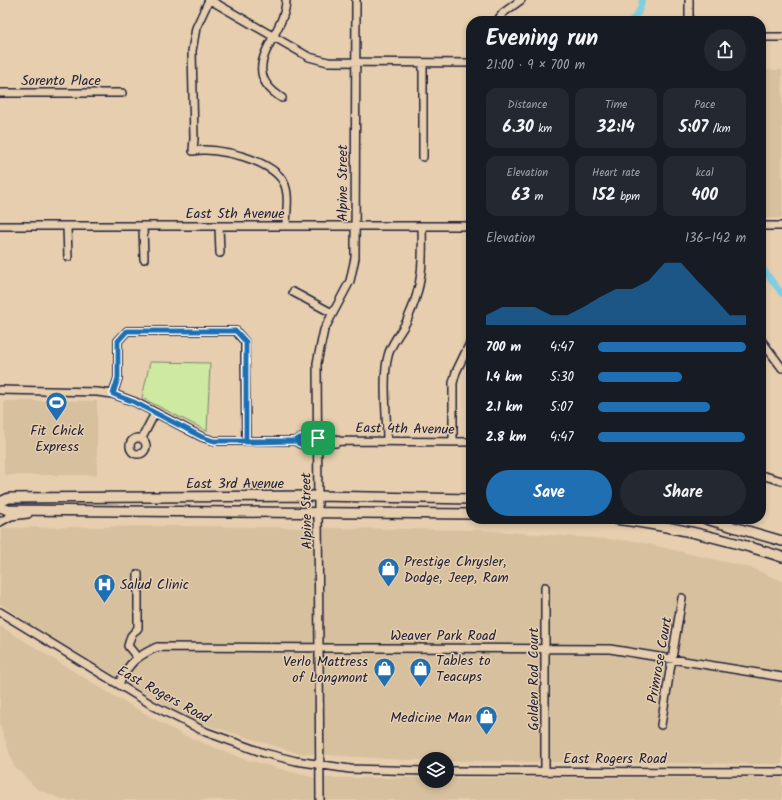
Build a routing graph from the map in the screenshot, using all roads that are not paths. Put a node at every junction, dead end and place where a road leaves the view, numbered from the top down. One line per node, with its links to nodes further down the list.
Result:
1 (209, 0): 8 (street); 22 (street)
2 (286, 0): 8 (street)
3 (356, 0): 12 (street, Alpine Street)
4 (521, 0): 6 (street)
5 (689, 0): 7 (street)
6 (501, 16)
7 (689, 16)
8 (274, 37): 12 (street); 16 (street)
9 (766, 37): 10 (street)
10 (782, 37)
11 (423, 62): 12 (street); 13 (street); 17 (street)
12 (356, 63): 23 (street, Alpine Street)
13 (466, 63)
14 (0, 93): 15 (street, Sorento Place)
15 (122, 93)
16 (282, 98)
17 (423, 157)
18 (0, 226): 19 (street, East 5th Avenue)
19 (67, 226): 20 (street, East 5th Avenue); 29 (street)
20 (143, 226): 21 (street, East 5th Avenue); 30 (street)
21 (219, 226): 22 (street, East 5th Avenue); 28 (street)
22 (286, 226): 23 (street, East 5th Avenue)
23 (355, 226): 24 (street, East 5th Avenue); 32 (street, Alpine Street)
24 (422, 226): 25 (street, East 5th Avenue); 41 (street)
25 (466, 226)
26 (766, 226): 27 (street)
27 (782, 226)
28 (220, 253)
29 (68, 257)
30 (144, 259)
31 (293, 292): 32 (street)
32 (332, 313): 40 (street, Alpine Street)
33 (766, 347): 35 (street)
34 (466, 351): 43 (street)
35 (782, 368)
36 (0, 390): 37 (street, East 4th Avenue)
37 (113, 394): 38 (street, East 4th Avenue); 42 (street)
38 (155, 413): 39 (street); 42 (street, East 4th Avenue)
39 (142, 438)
40 (318, 441): 41 (street, East 4th Avenue); 42 (street, East 4th Avenue); 47 (street, Alpine Street)
41 (387, 441): 43 (street, East 4th Avenue)
42 (246, 442)
43 (453, 442): 44 (street, East 4th Avenue)
44 (466, 442)
45 (766, 476): 46 (street)
46 (782, 481)
47 (319, 496): 48 (main road, East 3rd Avenue); 49 (main road, East 3rd Avenue); 52 (street, Alpine Street)
48 (466, 499)
49 (0, 502)
50 (0, 508): 51 (main road, East 3rd Avenue)
51 (57, 511): 52 (main road, East 3rd Avenue); 54 (street)
52 (319, 514): 53 (main road, East 3rd Avenue); 64 (street, Alpine Street)
53 (466, 514)
54 (0, 522)
55 (652, 524): 58 (main road)
56 (723, 524): 57 (main road)
57 (782, 541)
58 (782, 557)
59 (138, 574): 65 (street)
60 (545, 587): 63 (street, Golden Rod Court)
61 (682, 598): 66 (street, Primrose Court)
62 (0, 612): 68 (street, East Rogers Road)
63 (546, 647): 64 (street, Weaver Park Road); 66 (street, Weaver Park Road); 71 (street, Golden Rod Court)
64 (320, 648): 65 (street, Weaver Park Road); 70 (street, Alpine Street)
65 (137, 657): 68 (street, Weaver Park Road)
66 (673, 658): 67 (street, Weaver Park Road); 69 (street, Primrose Court)
67 (782, 676)
68 (119, 684): 70 (street, East Rogers Road)
69 (661, 725)
70 (320, 765): 72 (street, East Rogers Road); 75 (street, Alpine Street)
71 (545, 770): 73 (street, East Rogers Road); 74 (street, East Rogers Road)
72 (418, 771)
73 (454, 771)
74 (782, 772)
75 (320, 800)

